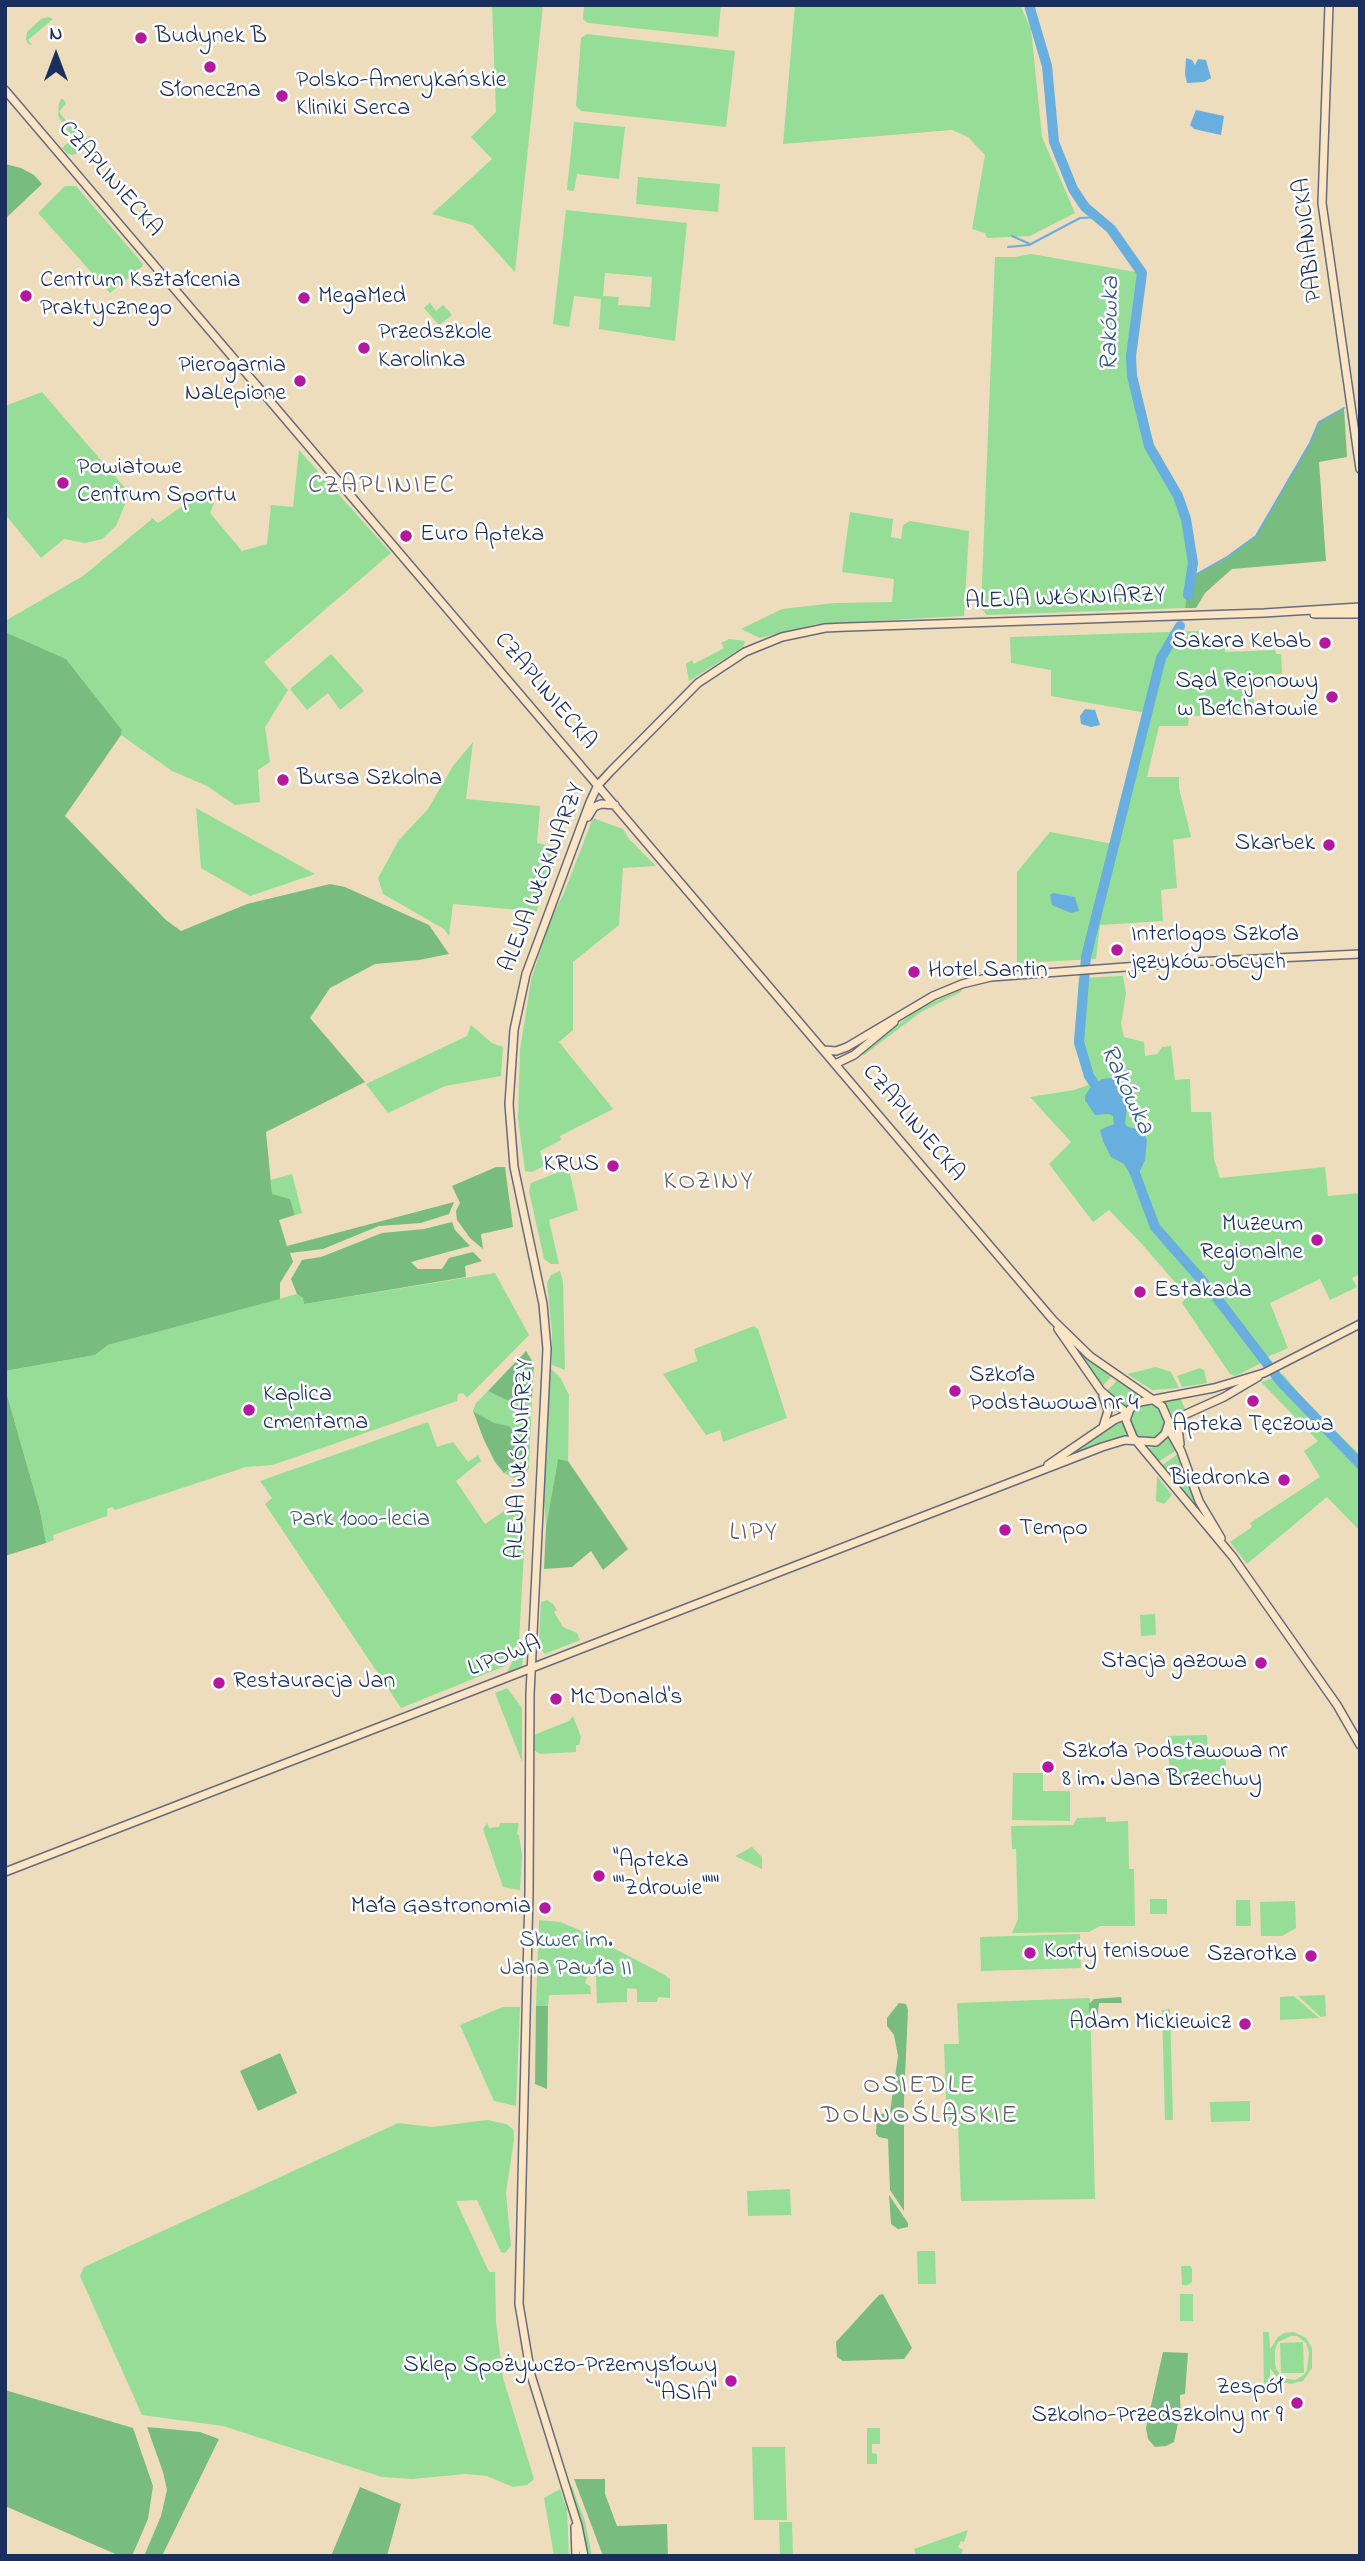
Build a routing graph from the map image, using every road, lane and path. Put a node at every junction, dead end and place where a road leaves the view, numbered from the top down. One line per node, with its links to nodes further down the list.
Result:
1 (1329, 5): 3 (street, PABIANICKA)
2 (5, 90): 7 (street, CZAPLINIECKA)
3 (1360, 469)
4 (1360, 607): 5 (street, ALEJA WŁÓKNIARZY)
5 (1275, 613): 6 (street, ALEJA WŁÓKNIARZY); 7 (street, ALEJA WŁÓKNIARZY)
6 (1360, 614)
7 (598, 785): 8 (street, CZAPLINIECKA); 9 (street, ALEJA WŁÓKNIARZY)
8 (615, 805): 9 (street); 13 (street, CZAPLINIECKA)
9 (579, 832): 30 (street, ALEJA WŁÓKNIARZY)
10 (1360, 954): 11 (street)
11 (897, 1019): 12 (street); 14 (street)
12 (847, 1047): 13 (street); 15 (street)
13 (823, 1050): 15 (street, CZAPLINIECKA)
14 (854, 1055): 15 (street); 16 (street)
15 (835, 1064): 16 (street, CZAPLINIECKA)
16 (848, 1079): 17 (street, CZAPLINIECKA)
17 (1053, 1320): 20 (street, CZAPLINIECKA); 21 (street, CZAPLINIECKA)
18 (1360, 1324): 19 (street)
19 (1264, 1373): 21 (street); 23 (street)
20 (1102, 1393): 22 (street, CZAPLINIECKA); 24 (street)
21 (1152, 1401): 22 (street); 25 (street)
22 (1128, 1415): 24 (street, LIPOWA); 26 (street)
23 (1184, 1415): 25 (street); 27 (street)
24 (1103, 1428): 28 (street, LIPOWA)
25 (1168, 1428): 26 (street); 27 (street)
26 (1138, 1441): 28 (street, LIPOWA); 29 (street)
27 (1181, 1451): 29 (street)
28 (1019, 1480): 30 (street, LIPOWA)
29 (1226, 1548): 31 (street)
30 (531, 1669): 32 (street, LIPOWA); 33 (street, ALEJA WŁÓKNIARZY)
31 (1360, 1745)
32 (5, 1872)
33 (572, 2509): 34 (street); 35 (street)
34 (576, 2556)
35 (584, 2556)

